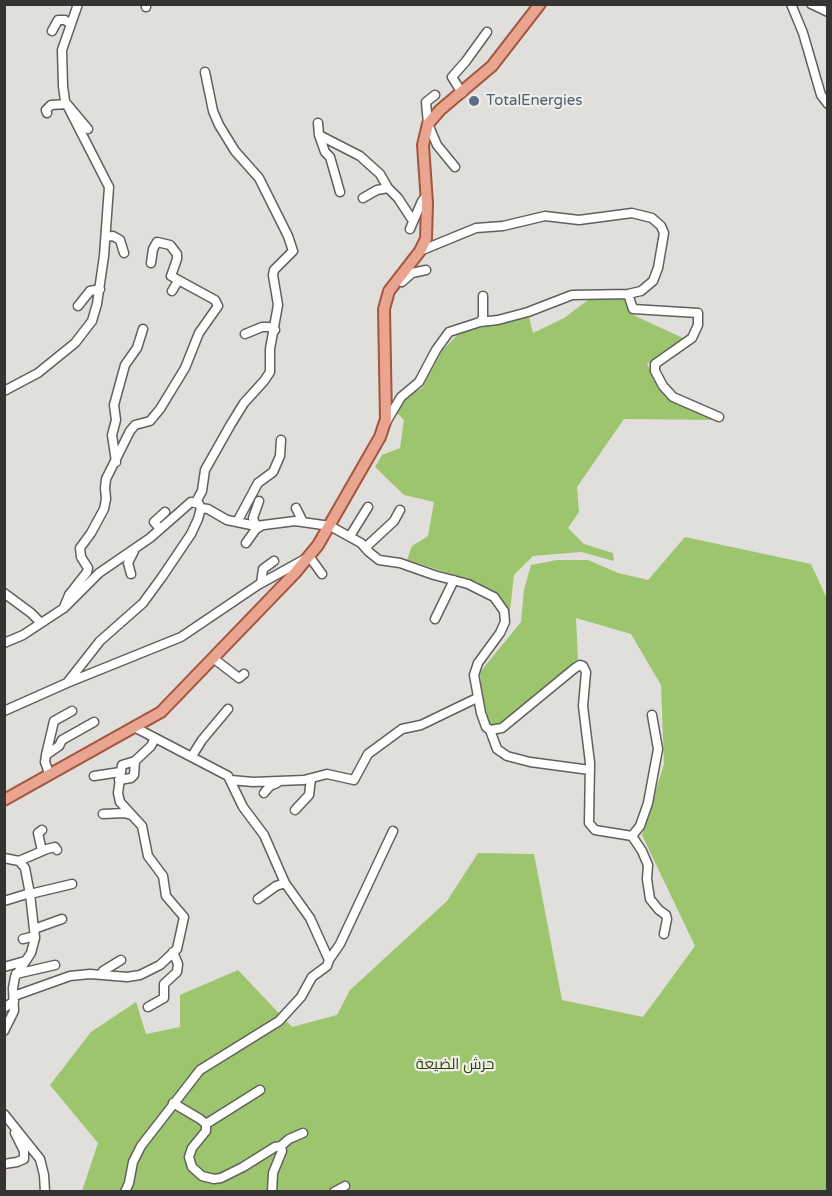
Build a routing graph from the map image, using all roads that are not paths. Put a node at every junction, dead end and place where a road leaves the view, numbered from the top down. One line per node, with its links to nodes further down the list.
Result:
1 (78, 4): 6 (street)
2 (540, 4): 10 (main road)
3 (791, 4): 13 (street)
4 (811, 4): 5 (street)
5 (828, 12)
6 (70, 24): 7 (street); 12 (street)
7 (52, 31)
8 (487, 32): 10 (street)
9 (205, 72): 40 (street)
10 (462, 93): 16 (main road)
11 (435, 95): 16 (street)
12 (67, 104): 14 (street); 17 (street); 26 (street)
13 (828, 104)
14 (43, 111)
15 (318, 123): 18 (street)
16 (428, 124): 21 (street); 24 (main road)
17 (88, 129)
18 (320, 135): 19 (street); 20 (street)
19 (337, 145): 20 (street); 22 (street)
20 (328, 155): 23 (street)
21 (455, 167)
22 (388, 188): 24 (street); 25 (street)
23 (340, 192)
24 (427, 195): 27 (main road)
25 (363, 198)
26 (106, 237): 28 (street); 33 (street)
27 (420, 251): 31 (main road); 35 (street)
28 (124, 253)
29 (151, 263): 32 (street)
30 (426, 270): 31 (street)
31 (397, 279): 44 (main road)
32 (178, 281): 34 (street); 46 (street)
33 (100, 289): 37 (street); 42 (street)
34 (172, 291)
35 (628, 294): 38 (street); 43 (street)
36 (483, 296): 38 (street)
37 (78, 306)
38 (480, 322): 44 (street)
39 (143, 329): 46 (street)
40 (275, 330): 41 (street); 48 (street)
41 (245, 334)
42 (4, 391)
43 (719, 417)
44 (384, 424): 56 (main road)
45 (281, 440): 53 (street)
46 (116, 462): 69 (street)
47 (259, 501): 55 (street)
48 (199, 505): 53 (street); 57 (street); 75 (street)
49 (368, 507): 58 (street)
50 (296, 508): 54 (street)
51 (400, 510): 60 (street)
52 (165, 512): 57 (street)
53 (237, 522): 55 (street)
54 (303, 522): 55 (street); 56 (street)
55 (259, 526): 59 (street)
56 (330, 526): 58 (street); 62 (main road)
57 (160, 529): 61 (street)
58 (347, 537): 60 (street)
59 (246, 543)
60 (366, 547): 66 (street)
61 (134, 550): 64 (street); 69 (street)
62 (309, 557): 65 (street); 67 (street); 73 (main road)
63 (274, 561): 67 (street)
64 (131, 574)
65 (322, 574)
66 (454, 580): 70 (street); 76 (street)
67 (261, 583): 75 (street)
68 (5, 595): 71 (street)
69 (64, 608): 71 (street)
70 (435, 619)
71 (41, 623): 72 (street)
72 (4, 643)
73 (213, 658): 74 (street); 82 (main road)
74 (244, 674)
75 (67, 683): 78 (street)
76 (477, 698): 83 (street); 92 (street)
77 (228, 709): 86 (street)
78 (4, 711)
79 (72, 711): 85 (street)
80 (652, 715): 102 (street)
81 (94, 722): 85 (street)
82 (136, 728): 84 (street); 89 (main road)
83 (490, 730): 88 (street); 88 (street)
84 (155, 738): 86 (street); 87 (street)
85 (46, 754): 89 (street)
86 (192, 756): 93 (street)
87 (135, 761): 91 (street); 91 (street)
88 (590, 770): 102 (street)
89 (49, 773): 96 (main road)
90 (94, 776): 91 (street)
91 (120, 776): 99 (street)
92 (311, 779): 94 (street); 97 (street)
93 (231, 780): 94 (street); 107 (street)
94 (279, 781): 95 (street)
95 (264, 793)
96 (4, 800)
97 (294, 810)
98 (103, 814): 99 (street)
99 (131, 815): 116 (street)
100 (42, 830): 104 (street)
101 (393, 831): 118 (street)
102 (632, 836): 114 (street)
103 (57, 849): 104 (street)
104 (42, 851): 106 (street)
105 (4, 858): 106 (street)
106 (19, 861): 109 (street)
107 (285, 883): 110 (street); 118 (street)
108 (72, 884): 109 (street)
109 (30, 893): 111 (street); 113 (street)
110 (258, 899)
111 (4, 901)
112 (62, 920): 113 (street)
113 (34, 933): 115 (street); 119 (street)
114 (664, 934)
115 (23, 939)
116 (173, 952): 123 (street); 125 (street)
117 (121, 960): 123 (street)
118 (329, 960): 129 (street)
119 (25, 962): 121 (street); 122 (street)
120 (55, 966): 122 (street)
121 (4, 967)
122 (16, 974): 124 (street)
123 (101, 975): 124 (street)
124 (11, 993): 126 (street); 127 (street)
125 (148, 1007)
126 (4, 1008)
127 (4, 1031)
128 (260, 1090): 131 (street)
129 (173, 1103): 131 (street); 137 (street)
130 (6, 1117): 134 (street); 136 (street)
131 (206, 1124): 133 (street)
132 (303, 1133): 133 (street)
133 (281, 1146): 138 (street)
134 (4, 1164)
135 (345, 1186): 139 (street)
136 (45, 1191)
137 (125, 1191)
138 (272, 1191)
139 (334, 1191)

